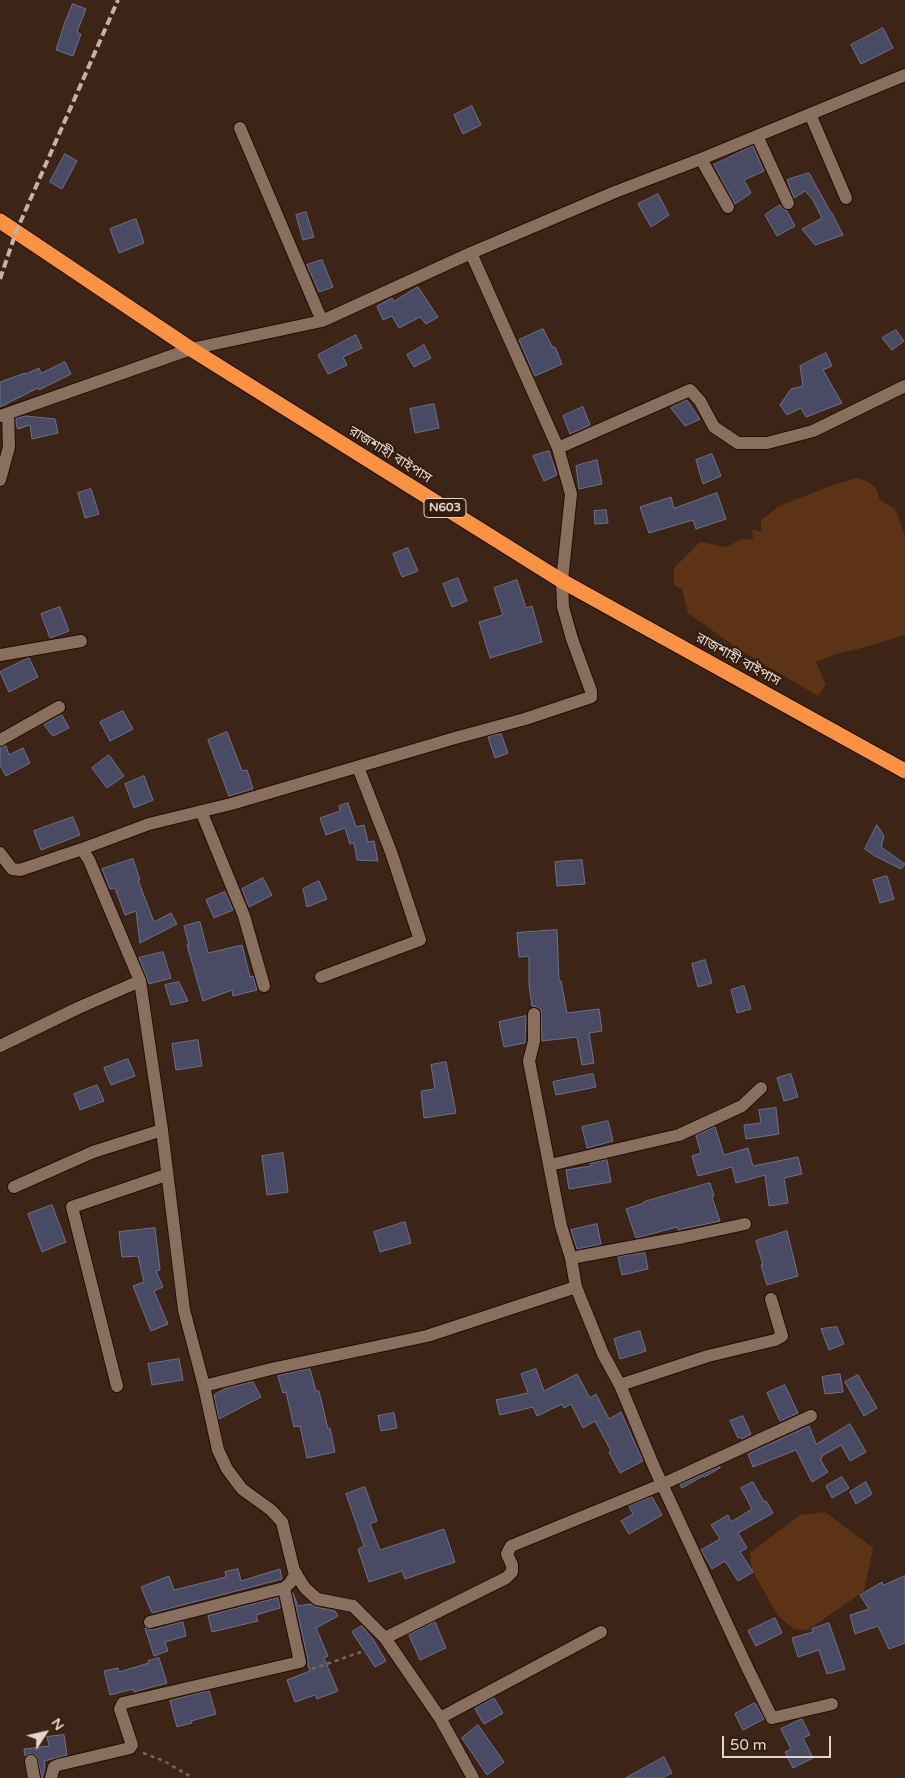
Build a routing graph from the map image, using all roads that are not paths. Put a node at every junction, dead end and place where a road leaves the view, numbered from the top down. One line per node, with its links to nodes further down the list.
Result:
1 (905, 75): 2 (street)
2 (810, 114): 4 (street); 6 (street)
3 (240, 128): 11 (street)
4 (757, 136): 5 (street); 7 (street)
5 (701, 159): 8 (street); 10 (street)
6 (846, 198)
7 (788, 203)
8 (728, 207)
9 (0, 221): 12 (highway, রাজশাহী বাইপাস / N603)
10 (472, 253): 11 (street); 15 (street)
11 (322, 321): 12 (street)
12 (191, 349): 14 (street); 17 (highway, রাজশাহী বাইপাস / N603)
13 (905, 386): 15 (street)
14 (4, 415): 16 (street)
15 (558, 448): 17 (street)
16 (0, 480)
17 (562, 581): 22 (street); 23 (highway, রাজশাহী বাইপাস / N603)
18 (81, 641): 19 (street)
19 (0, 655)
20 (58, 707): 21 (street)
21 (0, 740)
22 (358, 767): 24 (street); 27 (street)
23 (905, 771)
24 (201, 811): 25 (street); 29 (street)
25 (82, 849): 26 (street); 28 (street)
26 (0, 853)
27 (321, 977)
28 (140, 980): 31 (street); 33 (street)
29 (264, 986)
30 (534, 1014): 34 (street)
31 (0, 1046)
32 (761, 1088): 34 (street)
33 (162, 1130): 35 (street); 36 (street)
34 (550, 1165): 38 (street)
35 (166, 1175): 42 (street); 43 (street)
36 (14, 1187)
37 (745, 1224): 38 (street)
38 (571, 1258): 39 (street)
39 (576, 1287): 41 (street); 43 (street)
40 (770, 1298): 41 (street)
41 (620, 1384): 45 (street)
42 (117, 1386)
43 (204, 1386): 46 (street)
44 (811, 1416): 45 (street)
45 (663, 1484): 50 (street); 51 (street)
46 (296, 1573): 47 (street); 50 (street)
47 (284, 1588): 48 (street); 55 (street)
48 (150, 1622)
49 (601, 1632): 52 (street)
50 (385, 1638): 52 (street)
51 (832, 1704)
52 (440, 1718): 56 (street)
53 (31, 1761): 54 (street)
54 (34, 1778)
55 (51, 1778)
56 (473, 1778)

